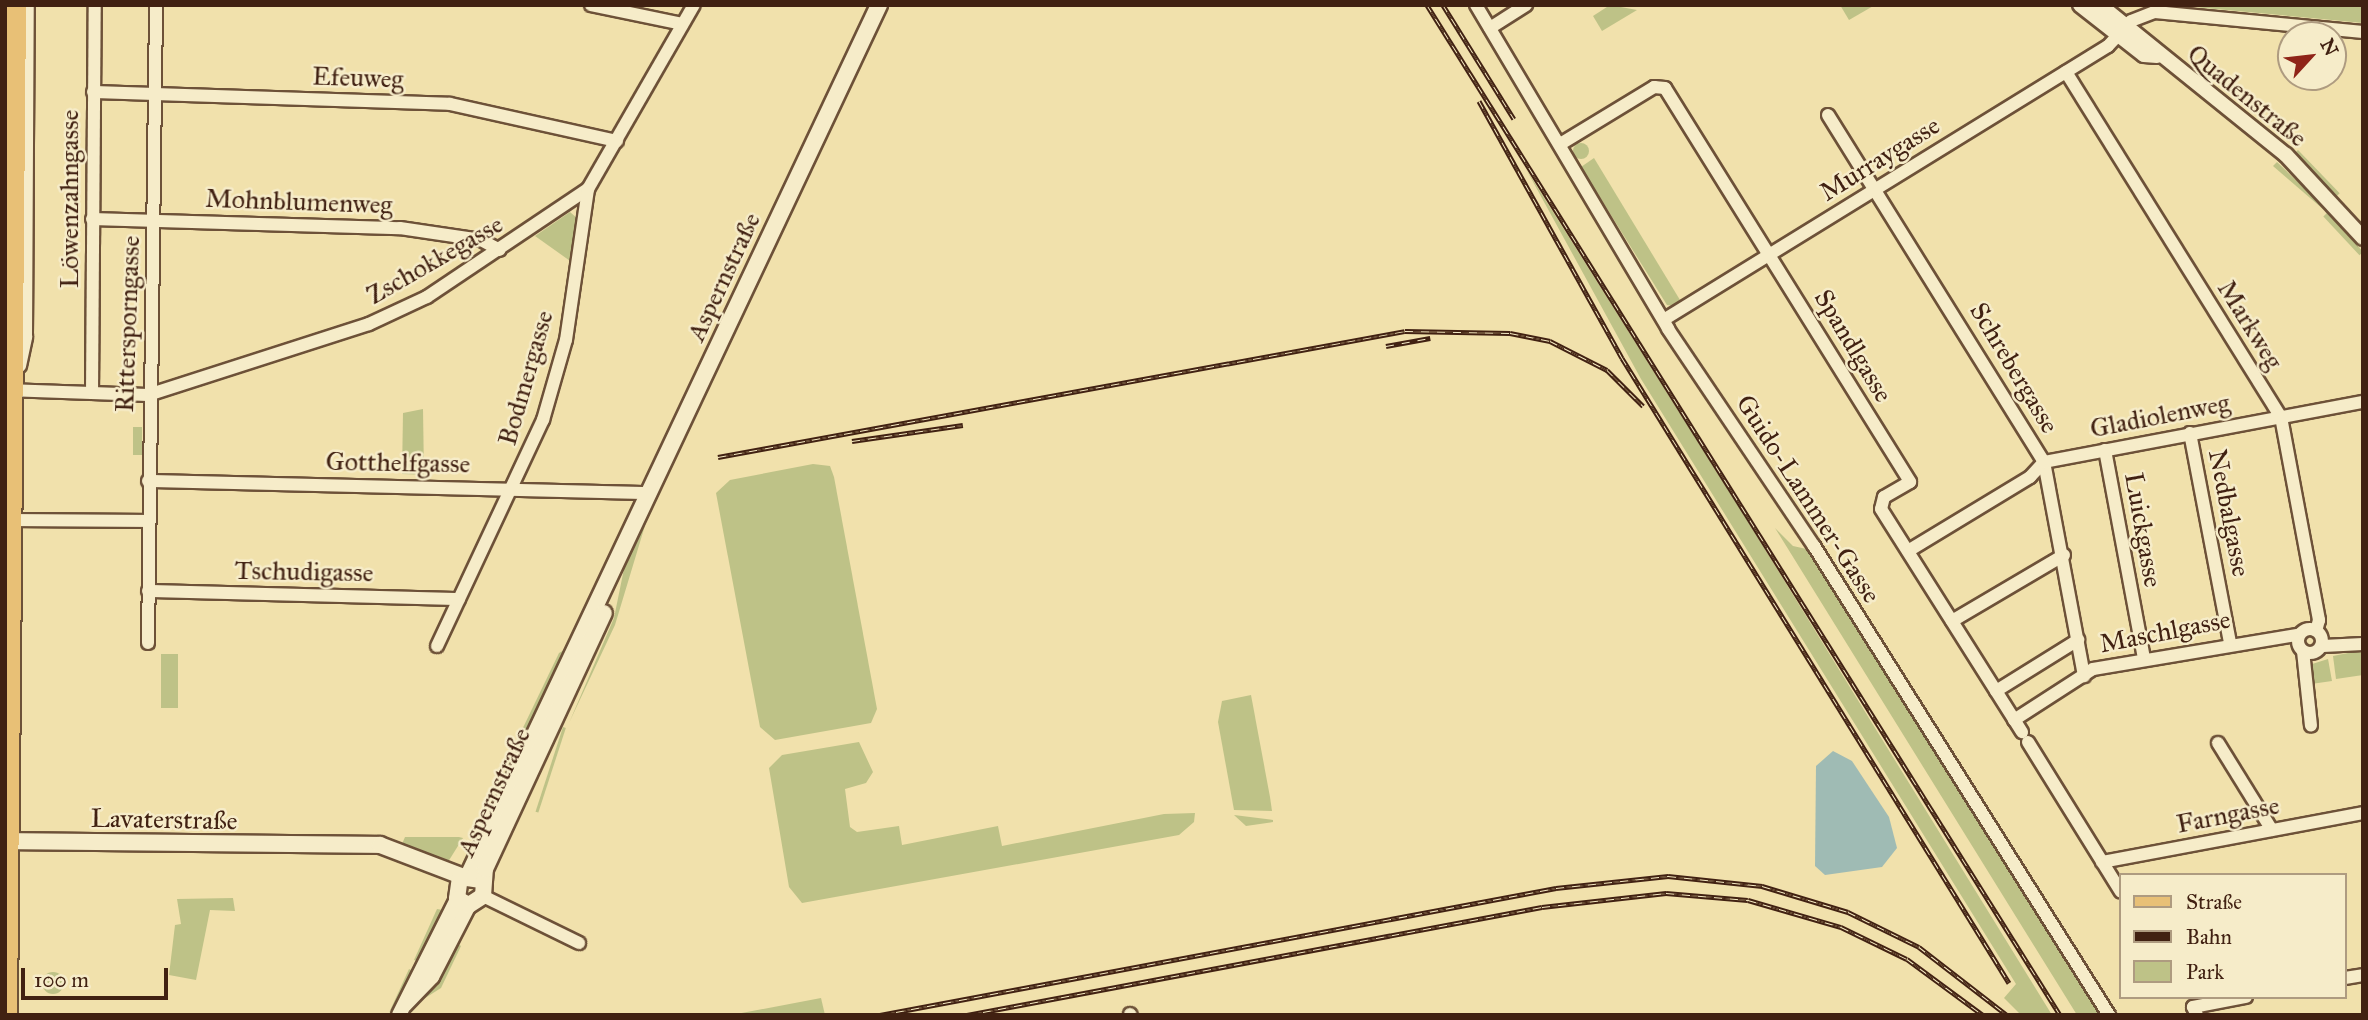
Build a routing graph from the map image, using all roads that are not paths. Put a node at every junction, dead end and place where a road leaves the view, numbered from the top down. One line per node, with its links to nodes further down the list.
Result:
1 (16, 5): 30 (main road)
2 (28, 5): 30 (street)
3 (95, 5): 17 (street, Löwenzahngasse)
4 (156, 5): 18 (street, Rittersporngasse)
5 (591, 5): 12 (street)
6 (694, 5): 12 (street, Zschokkegasse)
7 (879, 5): 40 (main road, Aspernstraße)
8 (1476, 5): 13 (street, Guido-Lammer-Gasse)
9 (1526, 5): 13 (street)
10 (2080, 5): 14 (street, Quadenstraße)
11 (2100, 5): 14 (street, Quadenstraße)
12 (682, 24): 20 (street, Zschokkegasse)
13 (1490, 27): 21 (street, Guido-Lammer-Gasse)
14 (2122, 32): 15 (street, Murraygasse); 16 (street, Murraygasse); 26 (street, Quadenstraße)
15 (2363, 32)
16 (2066, 72): 23 (street, Murraygasse); 34 (street, Markweg)
17 (93, 92): 18 (street, Efeuweg); 24 (street, Löwenzahngasse)
18 (155, 94): 20 (street, Efeuweg); 25 (street, Rittersporngasse)
19 (1828, 115): 23 (street, Schrebergasse)
20 (617, 141): 22 (street, Zschokkegasse)
21 (1562, 143): 28 (street, Spandlgasse); 29 (street, Guido-Lammer-Gasse)
22 (588, 189): 27 (street, Zschokkegasse); 39 (street, Bodmergasse)
23 (1874, 190): 28 (street, Murraygasse); 37 (street, Schrebergasse)
24 (92, 219): 25 (street, Mohnblumenweg); 31 (street, Löwenzahngasse)
25 (153, 220): 27 (street, Mohnblumenweg); 32 (street, Rittersporngasse)
26 (2363, 238)
27 (500, 250): 32 (street, Zschokkegasse)
28 (1770, 254): 29 (street, Murraygasse); 43 (street, Spandlgasse)
29 (1665, 319): 76 (street, Guido-Lammer-Gasse)
30 (10, 390): 31 (street, Zschokkegasse); 41 (main road)
31 (92, 393): 32 (street, Zschokkegasse)
32 (148, 395): 38 (street, Rittersporngasse)
33 (2363, 402): 34 (street, Gladiolenweg)
34 (2281, 417): 35 (street, Gladiolenweg); 48 (street, Markweg)
35 (2190, 433): 36 (street, Gladiolenweg); 51 (street, Nedbalgasse)
36 (2105, 450): 37 (street, Gladiolenweg); 57 (street, Luickgasse)
37 (2044, 461): 43 (street); 44 (street, Schrebergasse)
38 (148, 481): 39 (street, Gotthelfgasse); 42 (street, Rittersporngasse)
39 (512, 488): 40 (street, Gotthelfgasse); 46 (street, Bodmergasse)
40 (647, 493): 68 (main road, Aspernstraße)
41 (15, 520): 42 (street); 65 (main road)
42 (148, 521): 45 (street, Rittersporngasse)
43 (1908, 551): 47 (street, Spandlgasse)
44 (2064, 555): 47 (street); 50 (street, Schrebergasse)
45 (148, 591): 46 (street, Tschudigasse); 52 (street, Rittersporngasse)
46 (459, 599): 54 (street, Bodmergasse)
47 (1952, 621): 59 (street, Spandlgasse)
48 (2316, 631): 49 (street, Maschlgasse); 55 (street)
49 (2297, 635): 51 (street, Maschlgasse); 56 (street)
50 (2078, 640): 58 (street, Schrebergasse); 59 (street)
51 (2230, 642): 57 (street, Maschlgasse)
52 (148, 643)
53 (2363, 644): 55 (street)
54 (437, 646)
55 (2323, 646): 56 (street)
56 (2303, 651): 61 (street)
57 (2144, 659): 58 (street, Maschlgasse)
58 (2084, 676): 60 (street, Maschlgasse)
59 (1996, 691): 60 (street, Spandlgasse)
60 (2014, 720): 67 (street, Spandlgasse)
61 (2311, 726)
62 (2218, 743): 64 (street)
63 (2363, 813): 64 (street, Farngasse)
64 (2272, 830): 67 (street, Farngasse)
65 (7, 841): 66 (main road, Lavaterstraße); 75 (main road)
66 (322, 848): 68 (main road, Lavaterstraße); 70 (main road, Lavaterstraße)
67 (2102, 862): 69 (street, Spandlgasse)
68 (473, 882): 70 (main road, Aspernstraße); 70 (main road, Aspernstraße); 71 (street, Lavaterstraße)
69 (2120, 890)
70 (460, 899): 74 (street, Aspernstraße)
71 (579, 943)
72 (2235, 999): 73 (street)
73 (2192, 1007)
74 (400, 1012)
75 (7, 1015)
76 (2109, 1015)

